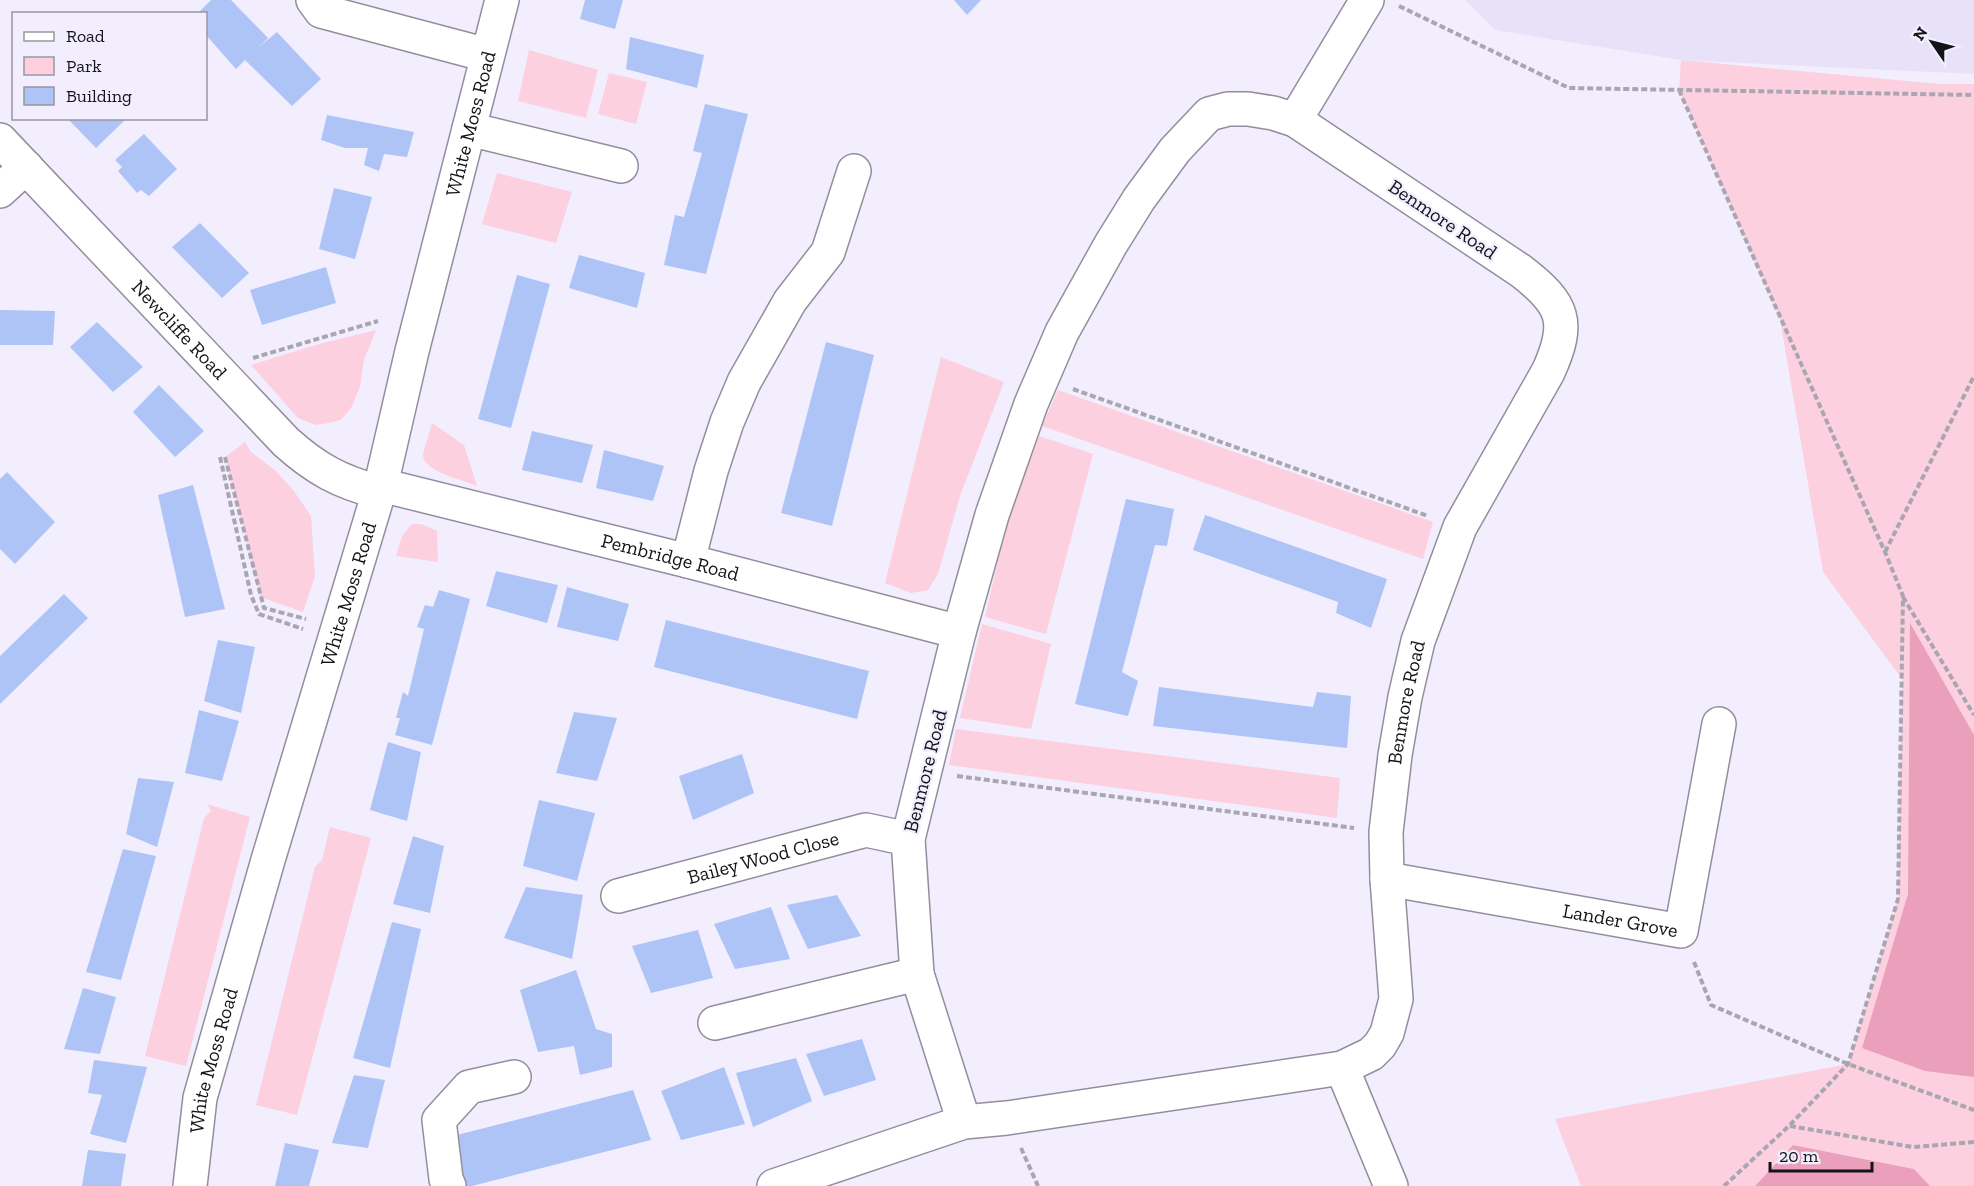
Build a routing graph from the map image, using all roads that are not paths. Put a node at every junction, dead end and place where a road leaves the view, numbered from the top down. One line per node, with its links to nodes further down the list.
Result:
1 (313, 0): 4 (street)
2 (502, 0): 4 (street, White Moss Road)
3 (1383, 3): 5 (street)
4 (487, 56): 6 (street, White Moss Road)
5 (1295, 120): 14 (street, Benmore Road); 17 (street, Benmore Road)
6 (468, 129): 8 (street); 12 (street, White Moss Road)
7 (0, 140): 9 (street, Newcliffe Road)
8 (621, 166)
9 (26, 167): 11 (street); 12 (street, Newcliffe Road)
10 (854, 171): 13 (street)
11 (0, 191)
12 (380, 489): 13 (street, Pembridge Road); 24 (street, White Moss Road)
13 (688, 561): 14 (street, Pembridge Road)
14 (959, 632): 16 (street, Benmore Road)
15 (1719, 724): 17 (street, Lander Grove)
16 (908, 839): 18 (street, Bailey Wood Close); 19 (street, Benmore Road)
17 (1387, 879): 21 (street, Benmore Road)
18 (618, 896)
19 (917, 974): 20 (street); 23 (street, Benmore Road)
20 (715, 1023)
21 (1342, 1068): 23 (street, Benmore Road); 27 (street)
22 (514, 1077): 25 (street)
23 (964, 1122): 26 (street, Benmore Road)
24 (190, 1186)
25 (449, 1186)
26 (774, 1186)
27 (1391, 1186)

